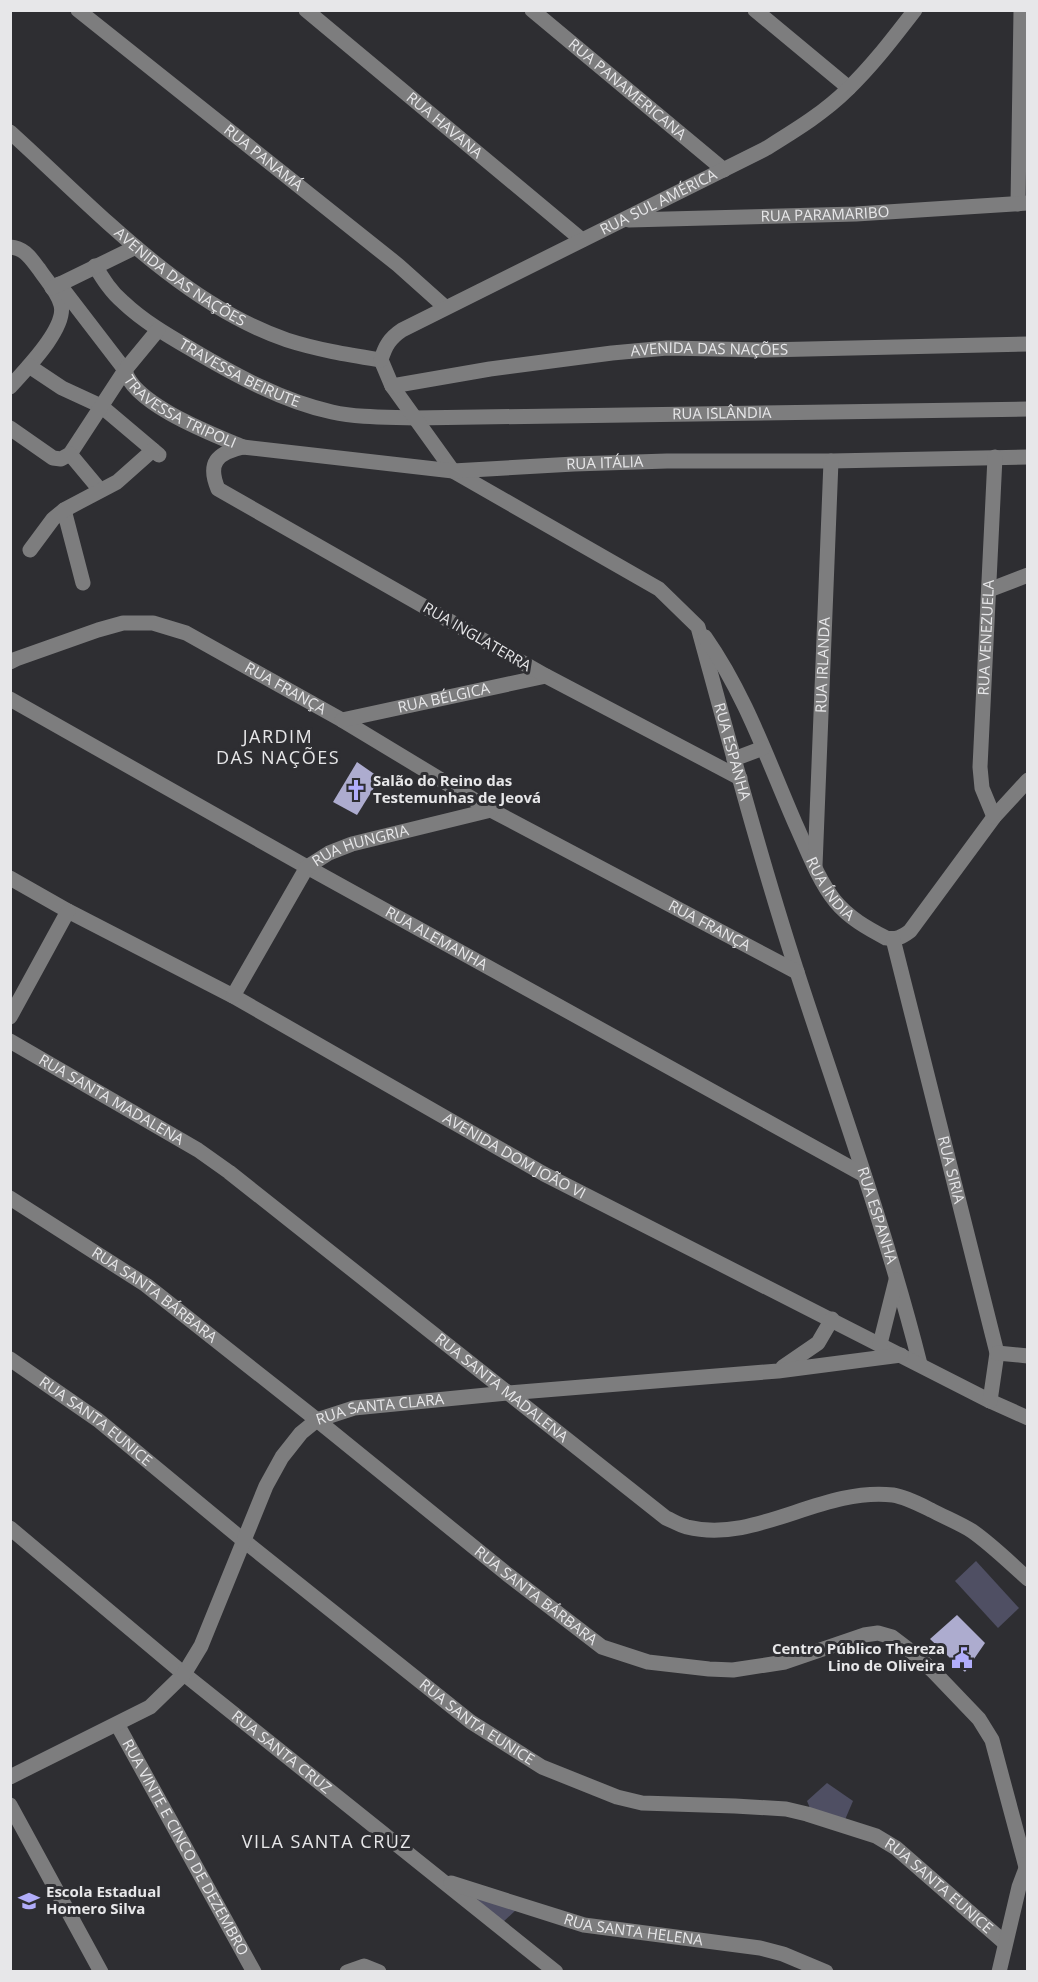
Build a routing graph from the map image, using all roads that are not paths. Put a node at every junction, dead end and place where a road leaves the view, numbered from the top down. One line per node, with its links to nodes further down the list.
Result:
1 (78, 10): 17 (street, RUA PANAMÁ)
2 (306, 10): 12 (street, RUA HAVANA)
3 (532, 10): 9 (street, RUA PANAMERICANA)
4 (754, 10): 7 (street)
5 (915, 10): 7 (street, RUA SUL AMÉRICA)
6 (1021, 10): 10 (street)
7 (849, 88): 9 (street, RUA SUL AMÉRICA)
8 (10, 132): 14 (street, AVENIDA DAS NAÇÕES)
9 (724, 170): 11 (street, RUA SUL AMÉRICA)
10 (1023, 204): 11 (street, RUA PARAMARIBO)
11 (623, 220): 12 (street, RUA SUL AMÉRICA)
12 (582, 240): 17 (street, RUA SUL AMÉRICA)
13 (10, 248): 16 (street)
14 (136, 248): 15 (street); 20 (street, AVENIDA DAS NAÇÕES)
15 (95, 266): 16 (street); 18 (street, TRAVESSA BEIRUTE)
16 (55, 286): 21 (street); 22 (street, TRAVESSA TRIPOLI)
17 (445, 307): 20 (street, RUA SUL AMÉRICA)
18 (158, 330): 22 (street); 27 (street, TRAVESSA BEIRUTE)
19 (1028, 344): 23 (street, AVENIDA DAS NAÇÕES)
20 (381, 360): 23 (street)
21 (29, 366): 24 (street); 25 (street)
22 (125, 370): 25 (street); 29 (street, TRAVESSA TRIPOLI)
23 (392, 386): 27 (street)
24 (10, 387)
25 (100, 406): 30 (street); 35 (street)
26 (1028, 409): 27 (street, RUA ISLÂNDIA)
27 (415, 418): 34 (street)
28 (10, 428): 30 (street)
29 (243, 447): 34 (street, RUA ITÁLIA); 43 (street, RUA INGLATERRA)
30 (70, 454): 35 (street)
31 (995, 457): 32 (street, RUA ITÁLIA); 33 (street, RUA ITÁLIA); 40 (street, RUA VENEZUELA)
32 (1028, 457)
33 (831, 461): 34 (street, RUA ITÁLIA); 53 (street, RUA IRLANDA)
34 (453, 471): 41 (street)
35 (100, 490): 36 (street)
36 (64, 510): 37 (street); 39 (street)
37 (30, 550)
38 (1028, 575): 40 (street)
39 (82, 584)
40 (989, 590): 51 (street, RUA VENEZUELA)
41 (698, 627): 46 (street, RUA ÍNDIA); 47 (street, RUA ESPANHA)
42 (10, 662): 45 (street, RUA FRANÇA)
43 (546, 676): 45 (street, RUA BÉLGICA); 48 (street, RUA INGLATERRA)
44 (10, 699): 52 (street, RUA ALEMANHA)
45 (342, 720): 50 (street, RUA FRANÇA)
46 (763, 748): 47 (street); 53 (street, RUA ÍNDIA)
47 (734, 759): 48 (street, RUA ESPANHA)
48 (740, 778): 57 (street, RUA ESPANHA)
49 (1028, 780): 51 (street)
50 (490, 810): 52 (street, RUA HUNGRIA); 57 (street, RUA FRANÇA)
51 (994, 817): 56 (street)
52 (307, 867): 58 (street, RUA HUNGRIA); 61 (street, RUA ALEMANHA)
53 (815, 869): 56 (street, RUA ÍNDIA)
54 (10, 878): 55 (street, AVENIDA DOM JOÃO VI)
55 (68, 911): 58 (street, AVENIDA DOM JOÃO VI); 59 (street)
56 (893, 939): 67 (street, RUA SIRIA)
57 (797, 972): 61 (street, RUA ESPANHA)
58 (233, 996): 64 (street, AVENIDA DOM JOÃO VI)
59 (10, 1017)
60 (10, 1041): 74 (street, RUA SANTA MADALENA)
61 (864, 1175): 63 (street, RUA ESPANHA)
62 (10, 1198): 77 (street, RUA SANTA BÁRBARA)
63 (896, 1280): 66 (street, RUA ESPANHA); 72 (street, RUA ESPANHA)
64 (832, 1319): 65 (street); 66 (street, AVENIDA DOM JOÃO VI)
65 (818, 1343): 71 (street); 73 (street)
66 (880, 1344): 68 (street, AVENIDA DOM JOÃO VI)
67 (997, 1353): 69 (street); 75 (street, RUA SIRIA)
68 (901, 1356): 71 (street, RUA SANTA CLARA); 72 (street, AVENIDA DOM JOÃO VI)
69 (1028, 1356)
70 (10, 1359): 79 (street, RUA SANTA EUNICE)
71 (841, 1362): 73 (street, RUA SANTA CLARA)
72 (920, 1364): 75 (street, AVENIDA DOM JOÃO VI)
73 (778, 1371): 74 (street, RUA SANTA CLARA)
74 (507, 1393): 77 (street, RUA SANTA CLARA); 80 (street, RUA SANTA MADALENA)
75 (990, 1401): 76 (street, AVENIDA DOM JOÃO VI)
76 (1028, 1418)
77 (317, 1420): 79 (street, RUA SANTA CLARA); 85 (street, RUA SANTA BÁRBARA)
78 (10, 1528): 81 (street, RUA SANTA CRUZ)
79 (243, 1540): 81 (street, RUA SANTA CLARA); 88 (street, RUA SANTA EUNICE)
80 (1028, 1579)
81 (184, 1674): 82 (street, RUA SANTA CLARA); 86 (street, RUA SANTA CRUZ)
82 (117, 1724): 83 (street, RUA SANTA CLARA); 90 (street, RUA VINTE E CINCO DE DEZEMBRO)
83 (10, 1777)
84 (10, 1805): 89 (street)
85 (1027, 1865): 87 (street)
86 (444, 1881): 93 (street, RUA SANTA CRUZ); 94 (street, RUA SANTA HELENA)
87 (1021, 1911): 88 (street)
88 (1005, 1943): 95 (street)
89 (101, 1971)
90 (254, 1971)
91 (347, 1971): 92 (street)
92 (379, 1971)
93 (556, 1971)
94 (825, 1971)
95 (999, 1971)

